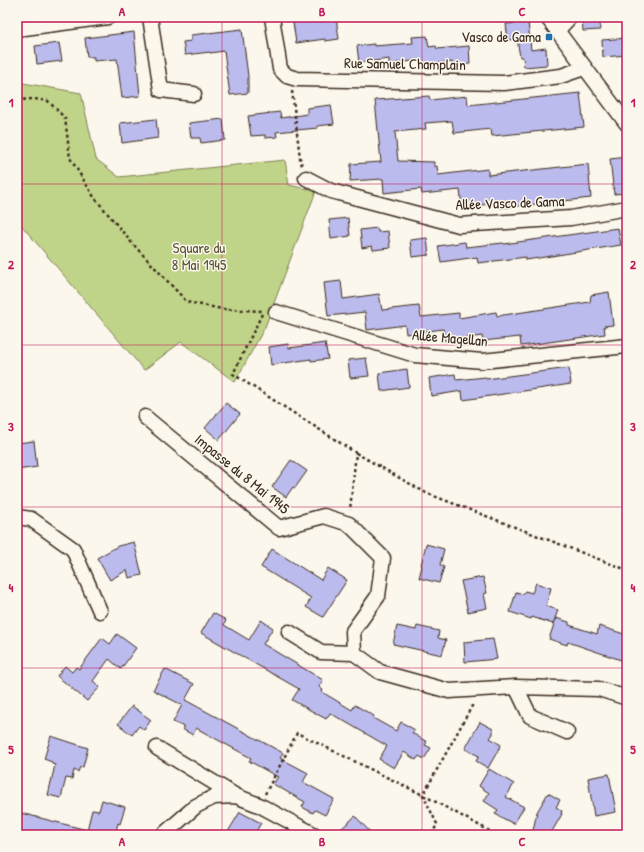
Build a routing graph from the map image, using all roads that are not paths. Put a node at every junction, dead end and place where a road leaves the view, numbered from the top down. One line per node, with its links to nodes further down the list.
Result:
1 (108, 17): 6 (street)
2 (150, 17): 9 (street)
3 (272, 17): 8 (street, Rue Samuel Champlain)
4 (547, 17): 7 (street)
5 (570, 17): 7 (street)
6 (17, 29)
7 (557, 30): 8 (street)
8 (584, 68): 10 (street)
9 (194, 94)
10 (627, 124)
11 (306, 178): 12 (street, Allée Vasco de Gama)
12 (627, 208)
13 (269, 311): 14 (street, Allée Magellan)
14 (627, 346)
15 (145, 417): 19 (street, Impasse du 8 Mai 1945)
16 (17, 517): 17 (street)
17 (100, 611)
18 (289, 632): 19 (street)
19 (354, 653): 20 (street)
20 (516, 687): 21 (street); 22 (street)
21 (627, 698)
22 (567, 732)
23 (157, 748): 24 (street)
24 (236, 796): 25 (street); 26 (street)
25 (163, 835)
26 (315, 835)

